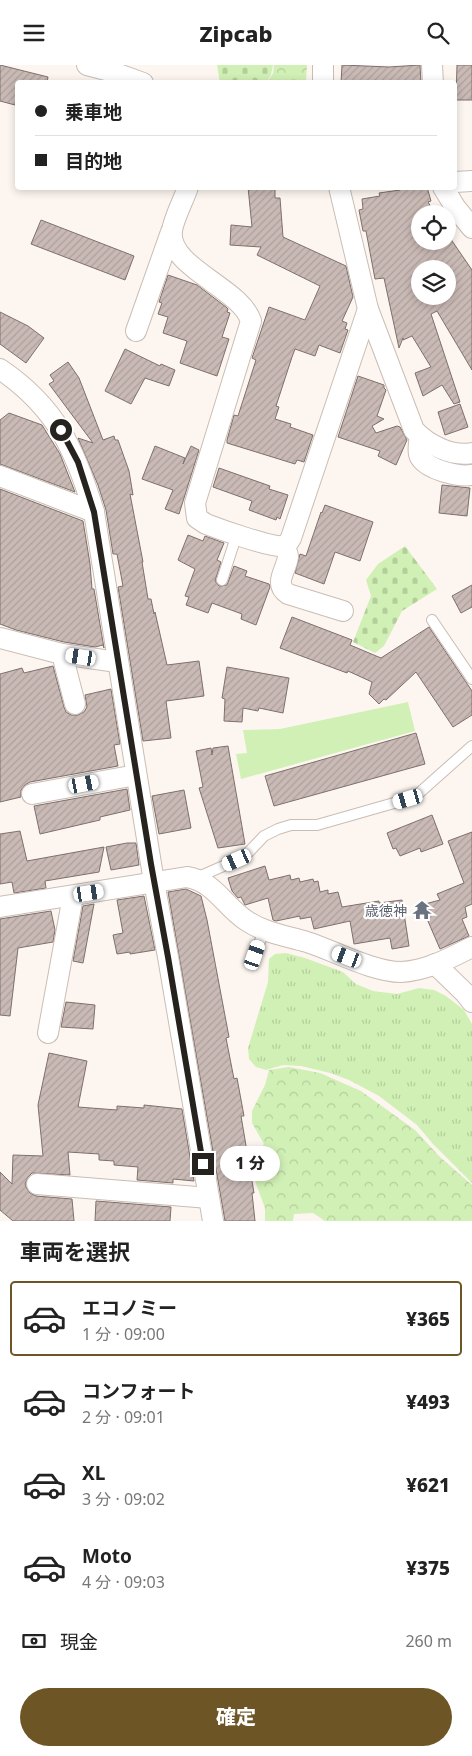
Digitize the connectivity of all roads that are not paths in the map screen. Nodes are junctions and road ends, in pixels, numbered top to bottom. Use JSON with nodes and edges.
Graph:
{"nodes":[{"id":1,"x":87,"y":65,"type":"edge"},
{"id":2,"x":323,"y":65,"type":"edge"},
{"id":3,"x":432,"y":65,"type":"edge"},
{"id":4,"x":110,"y":68,"type":"edge"},
{"id":5,"x":136,"y":80,"type":"edge"},
{"id":6,"x":323,"y":80,"type":"edge"},
{"id":7,"x":433,"y":80,"type":"edge"},
{"id":8,"x":472,"y":181,"type":"edge"},
{"id":9,"x":457,"y":182,"type":"edge"},
{"id":10,"x":187,"y":190,"type":"edge"},
{"id":11,"x":340,"y":190,"type":"edge"},
{"id":12,"x":445,"y":190,"type":"edge"},
{"id":13,"x":472,"y":228,"type":"edge"},
{"id":14,"x":171,"y":232,"type":"junction"},
{"id":15,"x":368,"y":309,"type":"junction"},
{"id":16,"x":136,"y":331,"type":"dead end"},
{"id":17,"x":0,"y":369,"type":"edge"},
{"id":18,"x":420,"y":437,"type":"junction"},
{"id":19,"x":472,"y":453,"type":"edge"},
{"id":20,"x":472,"y":475,"type":"edge"},
{"id":21,"x":0,"y":476,"type":"edge"},
{"id":22,"x":94,"y":512,"type":"junction"},
{"id":23,"x":237,"y":534,"type":"junction"},
{"id":24,"x":284,"y":546,"type":"junction"},
{"id":25,"x":222,"y":580,"type":"dead end"},
{"id":26,"x":343,"y":611,"type":"dead end"},
{"id":27,"x":432,"y":620,"type":"dead end"},
{"id":28,"x":3,"y":643,"type":"edge"},
{"id":29,"x":62,"y":654,"type":"junction"},
{"id":30,"x":117,"y":662,"type":"junction"},
{"id":31,"x":472,"y":679,"type":"edge"},
{"id":32,"x":75,"y":704,"type":"dead end"},
{"id":33,"x":472,"y":746,"type":"edge"},
{"id":34,"x":136,"y":775,"type":"junction"},
{"id":35,"x":32,"y":794,"type":"dead end"},
{"id":36,"x":196,"y":878,"type":"junction"},
{"id":37,"x":154,"y":882,"type":"junction"},
{"id":38,"x":73,"y":896,"type":"junction"},
{"id":39,"x":0,"y":907,"type":"edge"},
{"id":40,"x":264,"y":929,"type":"junction"},
{"id":41,"x":472,"y":947,"type":"edge"},
{"id":42,"x":255,"y":955,"type":"dead end"},
{"id":43,"x":436,"y":964,"type":"junction"},
{"id":44,"x":472,"y":1002,"type":"edge"},
{"id":45,"x":48,"y":1033,"type":"dead end"},
{"id":46,"x":37,"y":1185,"type":"dead end"},
{"id":47,"x":209,"y":1198,"type":"junction"},
{"id":48,"x":212,"y":1221,"type":"edge"}],
"edges":[{"from":1,"to":4,"type":"street"},
{"from":2,"to":6,"type":"street"},
{"from":3,"to":7,"type":"street"},
{"from":4,"to":5,"type":"street"},
{"from":8,"to":9,"type":"street"},
{"from":10,"to":14,"type":"street"},
{"from":11,"to":15,"type":"street"},
{"from":12,"to":13,"type":"street"},
{"from":14,"to":16,"type":"street"},
{"from":14,"to":23,"type":"street"},
{"from":15,"to":18,"type":"street"},
{"from":15,"to":24,"type":"street"},
{"from":17,"to":22,"type":"street"},
{"from":18,"to":19,"type":"street"},
{"from":18,"to":20,"type":"street"},
{"from":21,"to":22,"type":"street"},
{"from":22,"to":30,"type":"street"},
{"from":23,"to":24,"type":"street"},
{"from":23,"to":25,"type":"lane"},
{"from":24,"to":26,"type":"street"},
{"from":27,"to":31,"type":"lane"},
{"from":28,"to":29,"type":"street"},
{"from":29,"to":30,"type":"street"},
{"from":29,"to":32,"type":"street"},
{"from":30,"to":34,"type":"street"},
{"from":33,"to":36,"type":"lane"},
{"from":34,"to":35,"type":"street"},
{"from":34,"to":37,"type":"street"},
{"from":36,"to":37,"type":"street"},
{"from":36,"to":40,"type":"street"},
{"from":37,"to":38,"type":"street"},
{"from":37,"to":47,"type":"street"},
{"from":38,"to":39,"type":"street"},
{"from":38,"to":45,"type":"street"},
{"from":40,"to":42,"type":"lane"},
{"from":40,"to":43,"type":"street"},
{"from":41,"to":43,"type":"street"},
{"from":43,"to":44,"type":"street"},
{"from":46,"to":47,"type":"street"},
{"from":47,"to":48,"type":"street"}]}
